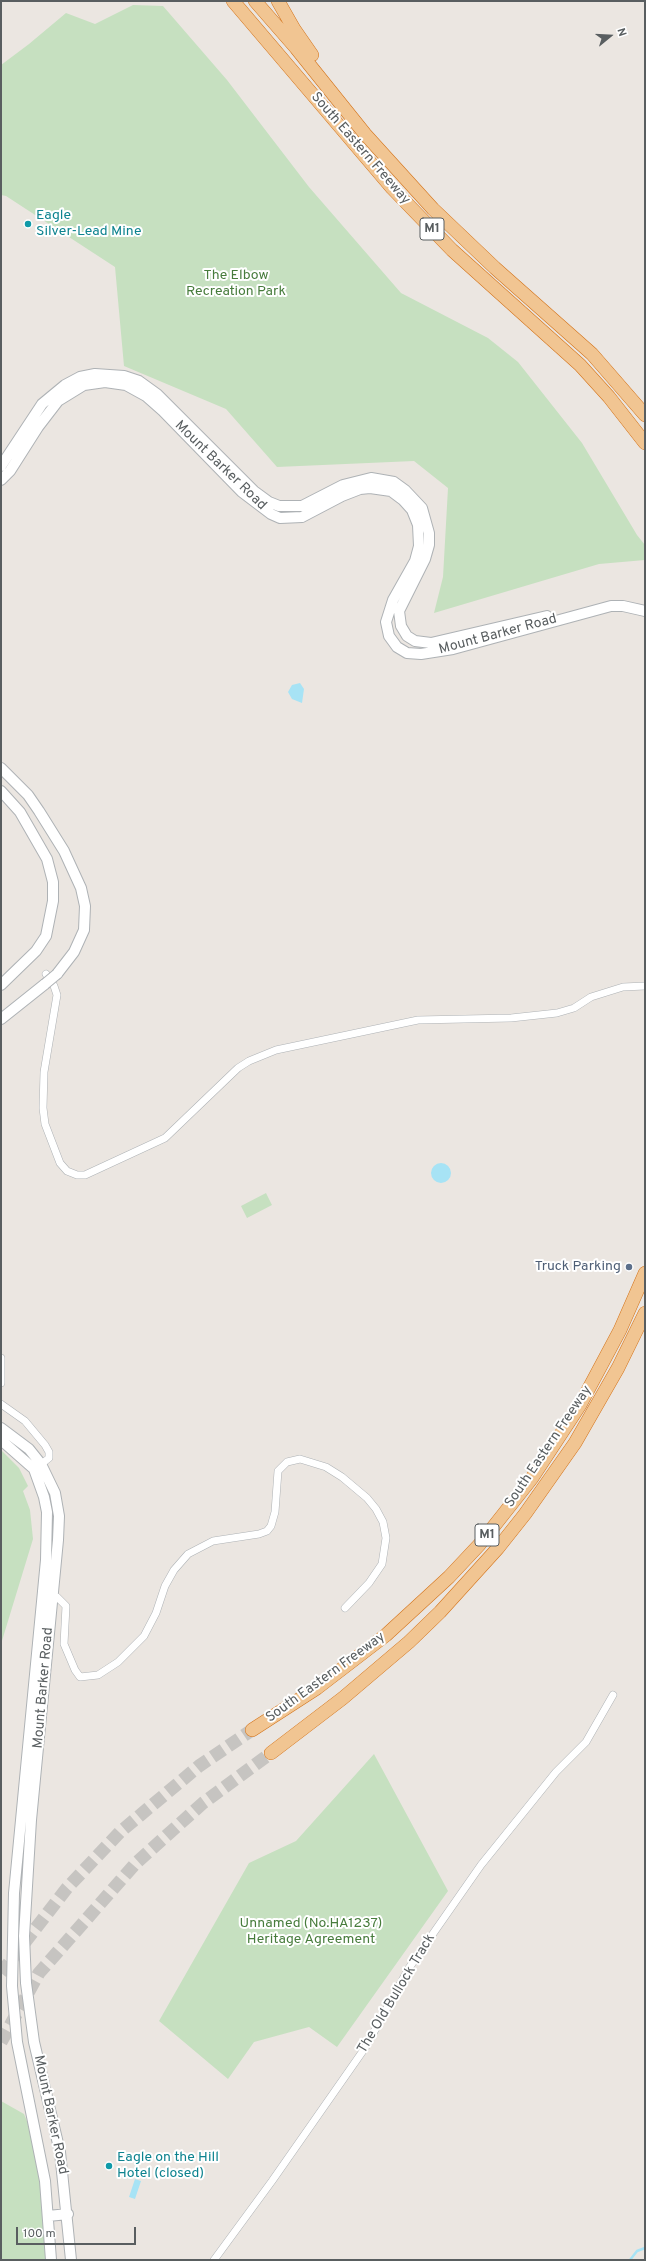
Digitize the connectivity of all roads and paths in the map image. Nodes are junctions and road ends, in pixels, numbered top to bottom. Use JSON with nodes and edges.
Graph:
{"nodes":[{"id":1,"x":223,"y":1,"type":"edge"},
{"id":2,"x":233,"y":1,"type":"edge"},
{"id":3,"x":254,"y":1,"type":"edge"},
{"id":4,"x":278,"y":1,"type":"edge"},
{"id":5,"x":264,"y":36,"type":"junction"},
{"id":6,"x":404,"y":178,"type":"junction"},
{"id":7,"x":592,"y":354,"type":"junction"},
{"id":8,"x":645,"y":402,"type":"edge"},
{"id":9,"x":645,"y":415,"type":"edge"},
{"id":10,"x":645,"y":443,"type":"edge"},
{"id":11,"x":1,"y":466,"type":"edge"},
{"id":12,"x":1,"y":480,"type":"edge"},
{"id":13,"x":645,"y":606,"type":"edge"},
{"id":14,"x":645,"y":611,"type":"edge"},
{"id":15,"x":1,"y":768,"type":"edge"},
{"id":16,"x":1,"y":791,"type":"edge"},
{"id":17,"x":46,"y":974,"type":"dead end"},
{"id":18,"x":1,"y":985,"type":"edge"},
{"id":19,"x":645,"y":986,"type":"edge"},
{"id":20,"x":1,"y":1019,"type":"edge"},
{"id":21,"x":645,"y":1273,"type":"edge"},
{"id":22,"x":645,"y":1314,"type":"edge"},
{"id":23,"x":1,"y":1358,"type":"edge"},
{"id":24,"x":1,"y":1383,"type":"edge"},
{"id":25,"x":1,"y":1404,"type":"edge"},
{"id":26,"x":1,"y":1428,"type":"edge"},
{"id":27,"x":1,"y":1440,"type":"edge"},
{"id":28,"x":37,"y":1467,"type":"junction"},
{"id":29,"x":48,"y":1594,"type":"junction"},
{"id":30,"x":345,"y":1608,"type":"dead end"},
{"id":31,"x":613,"y":1695,"type":"dead end"},
{"id":32,"x":252,"y":1730,"type":"tunnel mouth"},
{"id":33,"x":271,"y":1753,"type":"tunnel mouth"},
{"id":34,"x":25,"y":1970,"type":"junction"},
{"id":35,"x":12,"y":1971,"type":"junction"},
{"id":36,"x":68,"y":2214,"type":"junction"},
{"id":37,"x":48,"y":2216,"type":"junction"},
{"id":38,"x":52,"y":2260,"type":"edge"},
{"id":39,"x":72,"y":2260,"type":"edge"},
{"id":40,"x":214,"y":2260,"type":"edge"}],
"edges":[{"from":1,"to":5,"type":"highway"},
{"from":2,"to":5,"type":"highway","name":"South Eastern Freeway","number":"M1"},
{"from":3,"to":6,"type":"highway","name":"South Eastern Freeway","number":"M1"},
{"from":4,"to":6,"type":"highway"},
{"from":5,"to":10,"type":"highway","name":"South Eastern Freeway","number":"M1"},
{"from":6,"to":7,"type":"highway","name":"South Eastern Freeway","number":"M1"},
{"from":7,"to":8,"type":"highway"},
{"from":7,"to":9,"type":"highway","name":"South Eastern Freeway","number":"M1"},
{"from":11,"to":13,"type":"main road","name":"Mount Barker Road"},
{"from":12,"to":14,"type":"main road","name":"Mount Barker Road"},
{"from":15,"to":20,"type":"main road","bridge":true},
{"from":16,"to":18,"type":"main road"},
{"from":17,"to":19,"type":"street"},
{"from":21,"to":32,"type":"highway","name":"South Eastern Freeway","number":"M1"},
{"from":22,"to":33,"type":"highway","name":"South Eastern Freeway","number":"M1"},
{"from":23,"to":24,"type":"street"},
{"from":25,"to":28,"type":"street"},
{"from":26,"to":28,"type":"main road","name":"Mount Barker Road"},
{"from":27,"to":28,"type":"main road","name":"Mount Barker Road"},
{"from":28,"to":29,"type":"main road","name":"Mount Barker Road"},
{"from":29,"to":30,"type":"street"},
{"from":29,"to":34,"type":"main road","name":"Mount Barker Road"},
{"from":29,"to":35,"type":"main road","name":"Mount Barker Road"},
{"from":31,"to":40,"type":"street","name":"The Old Bullock Track"},
{"from":34,"to":35,"type":"main road"},
{"from":34,"to":36,"type":"main road","name":"Mount Barker Road"},
{"from":35,"to":37,"type":"main road","name":"Mount Barker Road"},
{"from":36,"to":37,"type":"main road"},
{"from":36,"to":39,"type":"main road","name":"Mount Barker Road"},
{"from":37,"to":38,"type":"main road","name":"Mount Barker Road"}]}
